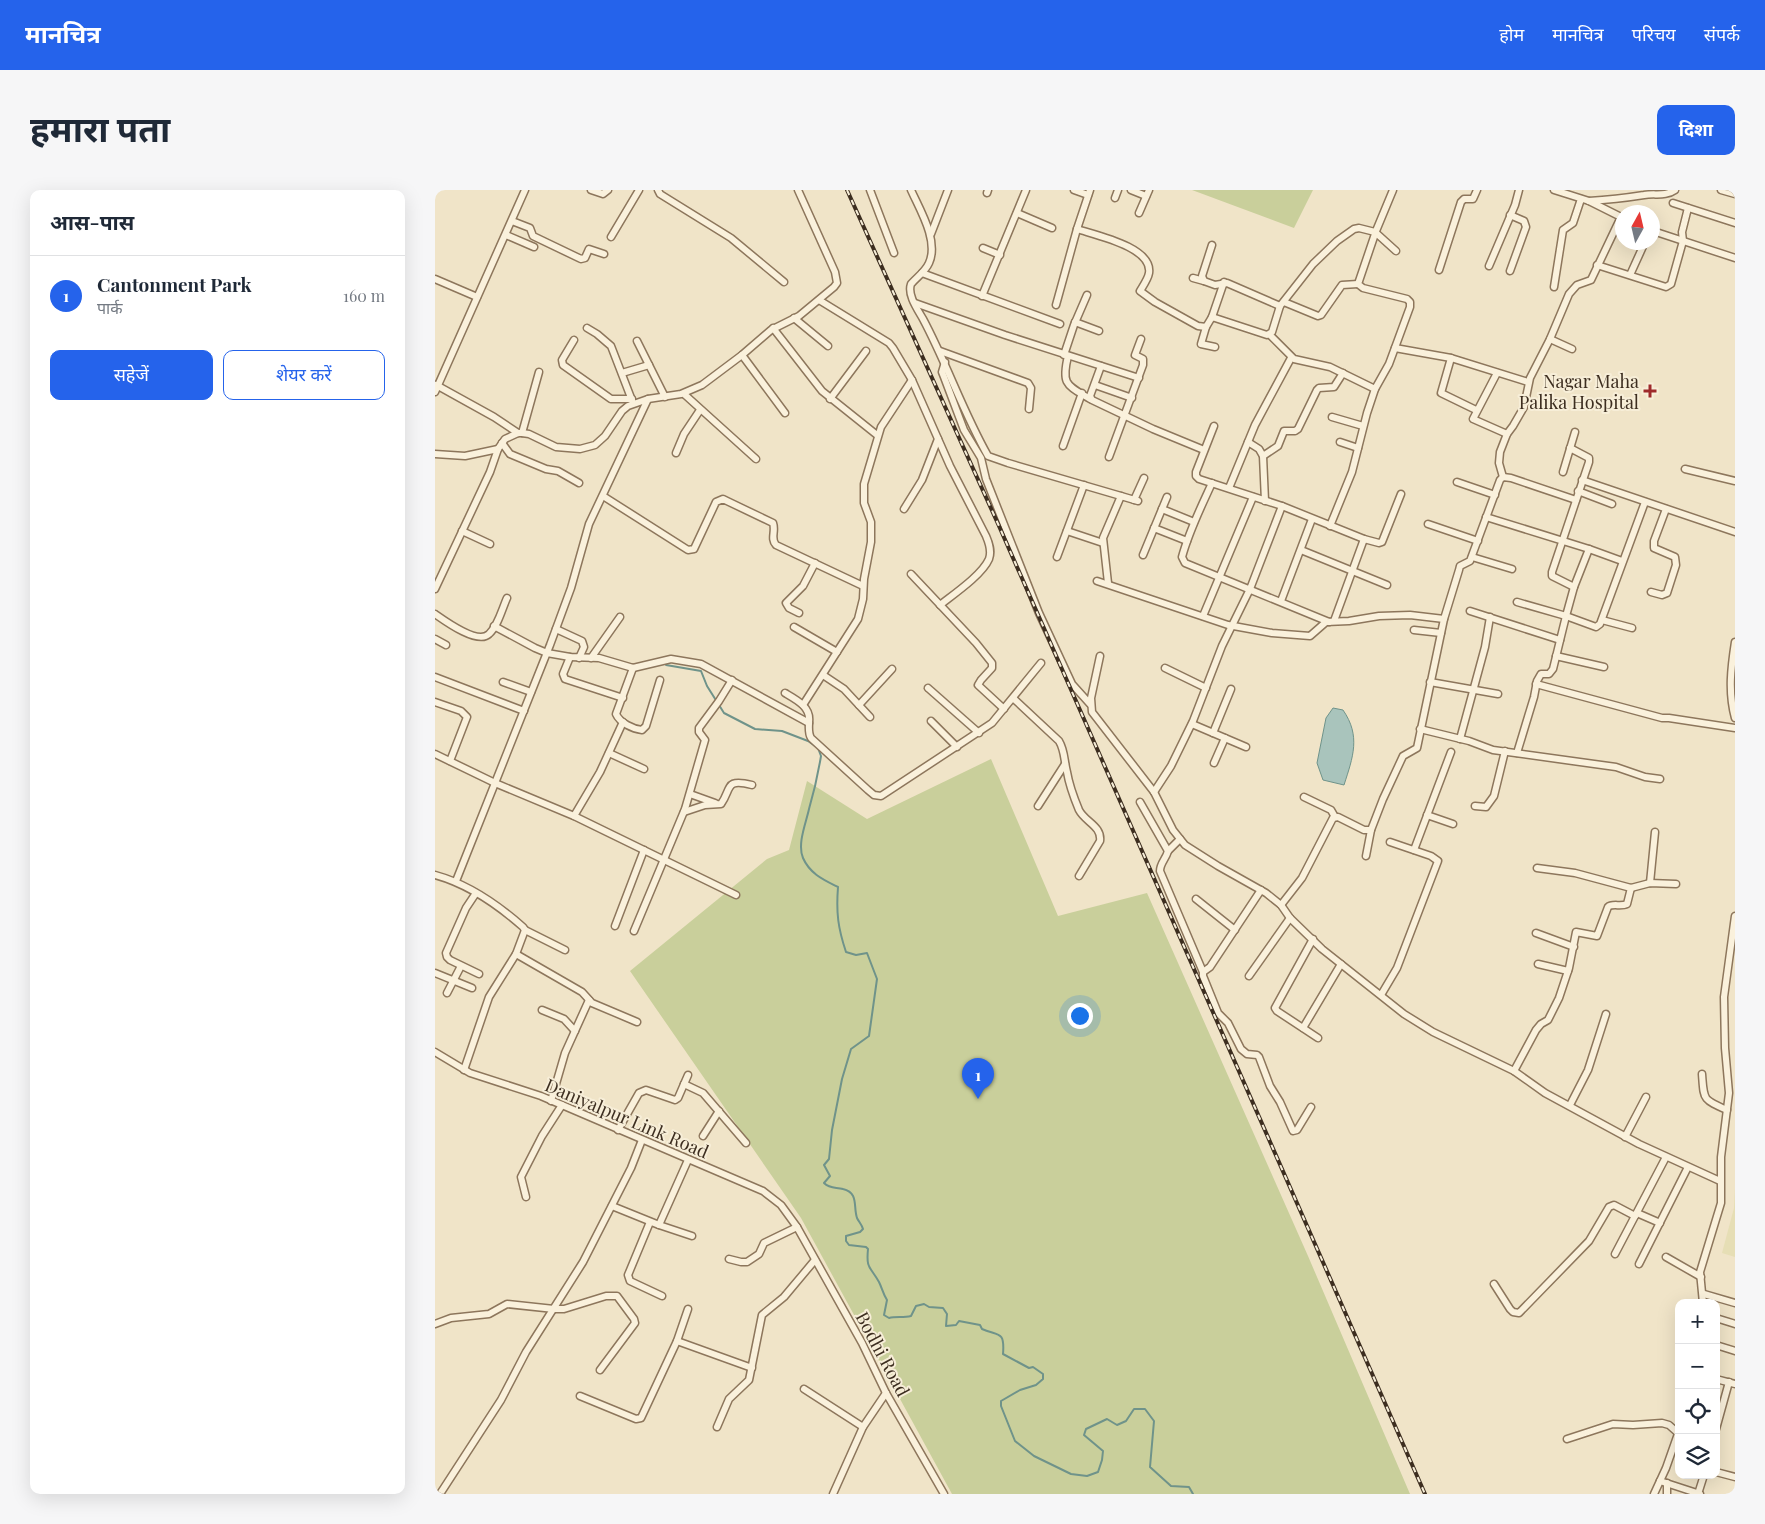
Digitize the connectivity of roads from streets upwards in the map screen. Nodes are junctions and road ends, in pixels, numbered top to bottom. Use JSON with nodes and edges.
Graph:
{"nodes":[{"id":1,"x":525,"y":190,"type":"edge"},
{"id":2,"x":591,"y":190,"type":"edge"},
{"id":3,"x":608,"y":190,"type":"edge"},
{"id":4,"x":639,"y":190,"type":"edge"},
{"id":5,"x":658,"y":190,"type":"edge"},
{"id":6,"x":798,"y":190,"type":"edge"},
{"id":7,"x":870,"y":190,"type":"edge"},
{"id":8,"x":911,"y":190,"type":"edge"},
{"id":9,"x":948,"y":190,"type":"edge"},
{"id":10,"x":1026,"y":190,"type":"edge"},
{"id":11,"x":1074,"y":190,"type":"edge"},
{"id":12,"x":1118,"y":190,"type":"edge"},
{"id":13,"x":1131,"y":190,"type":"edge"},
{"id":14,"x":1393,"y":190,"type":"edge"},
{"id":15,"x":1477,"y":190,"type":"edge"},
{"id":16,"x":1519,"y":190,"type":"edge"},
{"id":17,"x":1554,"y":190,"type":"edge"},
{"id":18,"x":1675,"y":190,"type":"edge"},
{"id":19,"x":1721,"y":190,"type":"edge"},
{"id":20,"x":1089,"y":193,"type":"edge"},
{"id":21,"x":1147,"y":193,"type":"edge"},
{"id":22,"x":1735,"y":194,"type":"edge"},
{"id":23,"x":1115,"y":198,"type":"dead end"},
{"id":24,"x":1581,"y":198,"type":"junction"},
{"id":25,"x":1589,"y":201,"type":"junction"},
{"id":26,"x":1673,"y":203,"type":"dead end"},
{"id":27,"x":1688,"y":208,"type":"junction"},
{"id":28,"x":1017,"y":213,"type":"junction"},
{"id":29,"x":1139,"y":213,"type":"dead end"},
{"id":30,"x":1615,"y":214,"type":"edge"},
{"id":31,"x":1511,"y":215,"type":"junction"},
{"id":32,"x":512,"y":220,"type":"junction"},
{"id":33,"x":1735,"y":223,"type":"edge"},
{"id":34,"x":1052,"y":228,"type":"dead end"},
{"id":35,"x":1077,"y":229,"type":"junction"},
{"id":36,"x":1615,"y":231,"type":"edge"},
{"id":37,"x":1375,"y":232,"type":"junction"},
{"id":38,"x":1660,"y":233,"type":"edge"},
{"id":39,"x":931,"y":234,"type":"junction"},
{"id":40,"x":506,"y":235,"type":"junction"},
{"id":41,"x":611,"y":237,"type":"dead end"},
{"id":42,"x":1683,"y":241,"type":"junction"},
{"id":43,"x":1212,"y":245,"type":"dead end"},
{"id":44,"x":534,"y":247,"type":"dead end"},
{"id":45,"x":983,"y":248,"type":"dead end"},
{"id":46,"x":1641,"y":250,"type":"edge"},
{"id":47,"x":1395,"y":252,"type":"dead end"},
{"id":48,"x":894,"y":253,"type":"dead end"},
{"id":49,"x":604,"y":254,"type":"dead end"},
{"id":50,"x":1000,"y":255,"type":"junction"},
{"id":51,"x":1735,"y":258,"type":"edge"},
{"id":52,"x":1597,"y":265,"type":"junction"},
{"id":53,"x":1489,"y":266,"type":"dead end"},
{"id":54,"x":1439,"y":270,"type":"dead end"},
{"id":55,"x":1510,"y":271,"type":"dead end"},
{"id":56,"x":922,"y":273,"type":"junction"},
{"id":57,"x":1630,"y":275,"type":"junction"},
{"id":58,"x":1193,"y":278,"type":"dead end"},
{"id":59,"x":435,"y":279,"type":"edge"},
{"id":60,"x":1204,"y":281,"type":"junction"},
{"id":61,"x":784,"y":282,"type":"dead end"},
{"id":62,"x":1224,"y":282,"type":"junction"},
{"id":63,"x":1358,"y":284,"type":"junction"},
{"id":64,"x":1554,"y":288,"type":"dead end"},
{"id":65,"x":1087,"y":295,"type":"dead end"},
{"id":66,"x":982,"y":296,"type":"junction"},
{"id":67,"x":477,"y":297,"type":"junction"},
{"id":68,"x":819,"y":300,"type":"junction"},
{"id":69,"x":915,"y":303,"type":"junction"},
{"id":70,"x":1282,"y":304,"type":"junction"},
{"id":71,"x":1056,"y":305,"type":"dead end"},
{"id":72,"x":1213,"y":317,"type":"junction"},
{"id":73,"x":794,"y":318,"type":"junction"},
{"id":74,"x":1075,"y":322,"type":"junction"},
{"id":75,"x":1060,"y":324,"type":"dead end"},
{"id":76,"x":1206,"y":327,"type":"junction"},
{"id":77,"x":587,"y":328,"type":"dead end"},
{"id":78,"x":773,"y":328,"type":"junction"},
{"id":79,"x":1099,"y":331,"type":"dead end"},
{"id":80,"x":1270,"y":335,"type":"junction"},
{"id":81,"x":1141,"y":339,"type":"dead end"},
{"id":82,"x":574,"y":340,"type":"dead end"},
{"id":83,"x":1550,"y":340,"type":"junction"},
{"id":84,"x":637,"y":341,"type":"dead end"},
{"id":85,"x":828,"y":346,"type":"dead end"},
{"id":86,"x":1215,"y":347,"type":"dead end"},
{"id":87,"x":1395,"y":348,"type":"junction"},
{"id":88,"x":1572,"y":349,"type":"dead end"},
{"id":89,"x":866,"y":351,"type":"dead end"},
{"id":90,"x":940,"y":351,"type":"junction"},
{"id":91,"x":742,"y":355,"type":"junction"},
{"id":92,"x":1066,"y":355,"type":"junction"},
{"id":93,"x":1291,"y":358,"type":"junction"},
{"id":94,"x":1451,"y":358,"type":"junction"},
{"id":95,"x":945,"y":362,"type":"junction"},
{"id":96,"x":649,"y":365,"type":"junction"},
{"id":97,"x":1101,"y":366,"type":"junction"},
{"id":98,"x":539,"y":372,"type":"dead end"},
{"id":99,"x":622,"y":373,"type":"junction"},
{"id":100,"x":1343,"y":373,"type":"junction"},
{"id":101,"x":1497,"y":373,"type":"junction"},
{"id":102,"x":1139,"y":378,"type":"junction"},
{"id":103,"x":912,"y":380,"type":"junction"},
{"id":104,"x":1528,"y":382,"type":"junction"},
{"id":105,"x":1095,"y":385,"type":"junction"},
{"id":106,"x":436,"y":388,"type":"edge"},
{"id":107,"x":1375,"y":389,"type":"junction"},
{"id":108,"x":684,"y":394,"type":"junction"},
{"id":109,"x":1082,"y":394,"type":"junction"},
{"id":110,"x":665,"y":397,"type":"junction"},
{"id":111,"x":1091,"y":398,"type":"junction"},
{"id":112,"x":1132,"y":398,"type":"junction"},
{"id":113,"x":648,"y":399,"type":"junction"},
{"id":114,"x":830,"y":399,"type":"junction"},
{"id":115,"x":632,"y":401,"type":"junction"},
{"id":116,"x":1029,"y":409,"type":"dead end"},
{"id":117,"x":701,"y":410,"type":"junction"},
{"id":118,"x":1476,"y":410,"type":"junction"},
{"id":119,"x":785,"y":412,"type":"dead end"},
{"id":120,"x":1125,"y":416,"type":"junction"},
{"id":121,"x":1333,"y":417,"type":"dead end"},
{"id":122,"x":1214,"y":426,"type":"dead end"},
{"id":123,"x":1363,"y":426,"type":"junction"},
{"id":124,"x":1575,"y":432,"type":"dead end"},
{"id":125,"x":520,"y":433,"type":"junction"},
{"id":126,"x":1507,"y":434,"type":"junction"},
{"id":127,"x":877,"y":435,"type":"junction"},
{"id":128,"x":938,"y":439,"type":"junction"},
{"id":129,"x":1248,"y":442,"type":"junction"},
{"id":130,"x":1340,"y":442,"type":"dead end"},
{"id":131,"x":500,"y":446,"type":"junction"},
{"id":132,"x":1063,"y":446,"type":"dead end"},
{"id":133,"x":1358,"y":448,"type":"junction"},
{"id":134,"x":1571,"y":448,"type":"junction"},
{"id":135,"x":1204,"y":450,"type":"junction"},
{"id":136,"x":676,"y":453,"type":"dead end"},
{"id":137,"x":435,"y":454,"type":"edge"},
{"id":138,"x":1263,"y":456,"type":"junction"},
{"id":139,"x":1109,"y":457,"type":"dead end"},
{"id":140,"x":756,"y":459,"type":"dead end"},
{"id":141,"x":1685,"y":469,"type":"dead end"},
{"id":142,"x":1563,"y":472,"type":"dead end"},
{"id":143,"x":1503,"y":477,"type":"junction"},
{"id":144,"x":1143,"y":478,"type":"dead end"},
{"id":145,"x":1582,"y":480,"type":"junction"},
{"id":146,"x":1735,"y":481,"type":"edge"},
{"id":147,"x":1457,"y":482,"type":"dead end"},
{"id":148,"x":579,"y":483,"type":"dead end"},
{"id":149,"x":1212,"y":483,"type":"junction"},
{"id":150,"x":1084,"y":485,"type":"junction"},
{"id":151,"x":1229,"y":488,"type":"junction"},
{"id":152,"x":1578,"y":491,"type":"junction"},
{"id":153,"x":1401,"y":494,"type":"dead end"},
{"id":154,"x":1495,"y":495,"type":"junction"},
{"id":155,"x":603,"y":496,"type":"junction"},
{"id":156,"x":1121,"y":496,"type":"junction"},
{"id":157,"x":1167,"y":497,"type":"dead end"},
{"id":158,"x":1253,"y":497,"type":"junction"},
{"id":159,"x":1575,"y":500,"type":"junction"},
{"id":160,"x":1265,"y":501,"type":"junction"},
{"id":161,"x":1645,"y":502,"type":"junction"},
{"id":162,"x":1612,"y":504,"type":"dead end"},
{"id":163,"x":1282,"y":506,"type":"junction"},
{"id":164,"x":904,"y":509,"type":"dead end"},
{"id":165,"x":1162,"y":509,"type":"junction"},
{"id":166,"x":1666,"y":509,"type":"junction"},
{"id":167,"x":1486,"y":517,"type":"junction"},
{"id":168,"x":1312,"y":519,"type":"junction"},
{"id":169,"x":1194,"y":522,"type":"junction"},
{"id":170,"x":1428,"y":524,"type":"dead end"},
{"id":171,"x":1330,"y":526,"type":"junction"},
{"id":172,"x":1154,"y":528,"type":"junction"},
{"id":173,"x":462,"y":531,"type":"junction"},
{"id":174,"x":1067,"y":531,"type":"junction"},
{"id":175,"x":1735,"y":532,"type":"edge"},
{"id":176,"x":1364,"y":538,"type":"junction"},
{"id":177,"x":1187,"y":541,"type":"junction"},
{"id":178,"x":1478,"y":541,"type":"junction"},
{"id":179,"x":1562,"y":541,"type":"junction"},
{"id":180,"x":1103,"y":543,"type":"junction"},
{"id":181,"x":490,"y":544,"type":"dead end"},
{"id":182,"x":1589,"y":549,"type":"junction"},
{"id":183,"x":1301,"y":550,"type":"junction"},
{"id":184,"x":1143,"y":555,"type":"dead end"},
{"id":185,"x":1057,"y":557,"type":"dead end"},
{"id":186,"x":1471,"y":557,"type":"junction"},
{"id":187,"x":1622,"y":561,"type":"junction"},
{"id":188,"x":815,"y":563,"type":"junction"},
{"id":189,"x":1512,"y":569,"type":"dead end"},
{"id":190,"x":1352,"y":571,"type":"junction"},
{"id":191,"x":911,"y":574,"type":"dead end"},
{"id":192,"x":1221,"y":576,"type":"junction"},
{"id":193,"x":1097,"y":581,"type":"dead end"},
{"id":194,"x":1108,"y":584,"type":"junction"},
{"id":195,"x":1387,"y":585,"type":"dead end"},
{"id":196,"x":863,"y":586,"type":"junction"},
{"id":197,"x":1574,"y":587,"type":"junction"},
{"id":198,"x":1250,"y":588,"type":"junction"},
{"id":199,"x":435,"y":589,"type":"edge"},
{"id":200,"x":1651,"y":592,"type":"dead end"},
{"id":201,"x":507,"y":598,"type":"dead end"},
{"id":202,"x":1281,"y":601,"type":"junction"},
{"id":203,"x":1517,"y":602,"type":"dead end"},
{"id":204,"x":941,"y":605,"type":"junction"},
{"id":205,"x":1470,"y":611,"type":"dead end"},
{"id":206,"x":435,"y":614,"type":"edge"},
{"id":207,"x":799,"y":614,"type":"dead end"},
{"id":208,"x":620,"y":616,"type":"dead end"},
{"id":209,"x":1203,"y":616,"type":"junction"},
{"id":210,"x":1566,"y":616,"type":"junction"},
{"id":211,"x":1490,"y":617,"type":"junction"},
{"id":212,"x":1444,"y":619,"type":"junction"},
{"id":213,"x":1602,"y":620,"type":"junction"},
{"id":214,"x":1332,"y":622,"type":"junction"},
{"id":215,"x":494,"y":626,"type":"junction"},
{"id":216,"x":1233,"y":626,"type":"junction"},
{"id":217,"x":794,"y":627,"type":"dead end"},
{"id":218,"x":1632,"y":628,"type":"dead end"},
{"id":219,"x":556,"y":629,"type":"junction"},
{"id":220,"x":1414,"y":630,"type":"dead end"},
{"id":221,"x":1441,"y":633,"type":"junction"},
{"id":222,"x":435,"y":639,"type":"edge"},
{"id":223,"x":1560,"y":640,"type":"junction"},
{"id":224,"x":1735,"y":642,"type":"edge"},
{"id":225,"x":445,"y":645,"type":"dead end"},
{"id":226,"x":837,"y":652,"type":"junction"},
{"id":227,"x":547,"y":653,"type":"junction"},
{"id":228,"x":1101,"y":656,"type":"dead end"},
{"id":229,"x":1556,"y":656,"type":"junction"},
{"id":230,"x":570,"y":658,"type":"junction"},
{"id":231,"x":579,"y":658,"type":"junction"},
{"id":232,"x":591,"y":658,"type":"junction"},
{"id":233,"x":1041,"y":663,"type":"dead end"},
{"id":234,"x":1604,"y":667,"type":"dead end"},
{"id":235,"x":633,"y":668,"type":"junction"},
{"id":236,"x":1165,"y":668,"type":"dead end"},
{"id":237,"x":892,"y":669,"type":"dead end"},
{"id":238,"x":823,"y":675,"type":"junction"},
{"id":239,"x":435,"y":677,"type":"edge"},
{"id":240,"x":660,"y":680,"type":"dead end"},
{"id":241,"x":732,"y":680,"type":"junction"},
{"id":242,"x":503,"y":682,"type":"dead end"},
{"id":243,"x":1430,"y":682,"type":"junction"},
{"id":244,"x":1536,"y":684,"type":"junction"},
{"id":245,"x":928,"y":688,"type":"dead end"},
{"id":246,"x":1206,"y":688,"type":"junction"},
{"id":247,"x":1231,"y":689,"type":"dead end"},
{"id":248,"x":1473,"y":689,"type":"junction"},
{"id":249,"x":531,"y":692,"type":"junction"},
{"id":250,"x":785,"y":693,"type":"dead end"},
{"id":251,"x":1498,"y":694,"type":"dead end"},
{"id":252,"x":1733,"y":697,"type":"edge"},
{"id":253,"x":623,"y":698,"type":"junction"},
{"id":254,"x":1013,"y":698,"type":"junction"},
{"id":255,"x":435,"y":702,"type":"edge"},
{"id":256,"x":1090,"y":704,"type":"junction"},
{"id":257,"x":803,"y":705,"type":"junction"},
{"id":258,"x":859,"y":705,"type":"junction"},
{"id":259,"x":1004,"y":709,"type":"junction"},
{"id":260,"x":524,"y":711,"type":"junction"},
{"id":261,"x":869,"y":718,"type":"dead end"},
{"id":262,"x":1735,"y":718,"type":"edge"},
{"id":263,"x":931,"y":721,"type":"dead end"},
{"id":264,"x":623,"y":722,"type":"junction"},
{"id":265,"x":809,"y":723,"type":"junction"},
{"id":266,"x":1192,"y":724,"type":"junction"},
{"id":267,"x":1735,"y":728,"type":"edge"},
{"id":268,"x":1420,"y":729,"type":"junction"},
{"id":269,"x":979,"y":733,"type":"junction"},
{"id":270,"x":1213,"y":733,"type":"junction"},
{"id":271,"x":1225,"y":738,"type":"junction"},
{"id":272,"x":1460,"y":739,"type":"junction"},
{"id":273,"x":957,"y":747,"type":"junction"},
{"id":274,"x":1246,"y":747,"type":"dead end"},
{"id":275,"x":1451,"y":752,"type":"dead end"},
{"id":276,"x":1505,"y":752,"type":"junction"},
{"id":277,"x":609,"y":753,"type":"junction"},
{"id":278,"x":1517,"y":753,"type":"junction"},
{"id":279,"x":435,"y":754,"type":"edge"},
{"id":280,"x":450,"y":761,"type":"junction"},
{"id":281,"x":1214,"y":763,"type":"dead end"},
{"id":282,"x":1065,"y":764,"type":"junction"},
{"id":283,"x":645,"y":769,"type":"dead end"},
{"id":284,"x":1660,"y":779,"type":"dead end"},
{"id":285,"x":495,"y":783,"type":"junction"},
{"id":286,"x":752,"y":785,"type":"dead end"},
{"id":287,"x":1155,"y":792,"type":"junction"},
{"id":288,"x":690,"y":794,"type":"junction"},
{"id":289,"x":1304,"y":797,"type":"dead end"},
{"id":290,"x":1140,"y":802,"type":"dead end"},
{"id":291,"x":719,"y":805,"type":"junction"},
{"id":292,"x":1038,"y":806,"type":"dead end"},
{"id":293,"x":1475,"y":806,"type":"dead end"},
{"id":294,"x":684,"y":812,"type":"junction"},
{"id":295,"x":1427,"y":815,"type":"junction"},
{"id":296,"x":574,"y":816,"type":"junction"},
{"id":297,"x":1335,"y":817,"type":"junction"},
{"id":298,"x":1453,"y":824,"type":"dead end"},
{"id":299,"x":1371,"y":830,"type":"junction"},
{"id":300,"x":1655,"y":832,"type":"dead end"},
{"id":301,"x":1180,"y":839,"type":"junction"},
{"id":302,"x":1391,"y":842,"type":"dead end"},
{"id":303,"x":644,"y":850,"type":"junction"},
{"id":304,"x":1413,"y":850,"type":"junction"},
{"id":305,"x":1168,"y":851,"type":"junction"},
{"id":306,"x":1366,"y":856,"type":"dead end"},
{"id":307,"x":663,"y":859,"type":"junction"},
{"id":308,"x":1537,"y":868,"type":"dead end"},
{"id":309,"x":435,"y":875,"type":"edge"},
{"id":310,"x":1079,"y":876,"type":"dead end"},
{"id":311,"x":456,"y":881,"type":"junction"},
{"id":312,"x":1650,"y":883,"type":"junction"},
{"id":313,"x":1676,"y":884,"type":"dead end"},
{"id":314,"x":1631,"y":888,"type":"junction"},
{"id":315,"x":1261,"y":890,"type":"junction"},
{"id":316,"x":476,"y":893,"type":"junction"},
{"id":317,"x":736,"y":895,"type":"dead end"},
{"id":318,"x":1197,"y":899,"type":"dead end"},
{"id":319,"x":1281,"y":905,"type":"junction"},
{"id":320,"x":1735,"y":916,"type":"edge"},
{"id":321,"x":1290,"y":918,"type":"junction"},
{"id":322,"x":615,"y":926,"type":"dead end"},
{"id":323,"x":525,"y":930,"type":"junction"},
{"id":324,"x":1235,"y":930,"type":"junction"},
{"id":325,"x":633,"y":931,"type":"dead end"},
{"id":326,"x":1536,"y":933,"type":"dead end"},
{"id":327,"x":1313,"y":939,"type":"junction"},
{"id":328,"x":1574,"y":947,"type":"junction"},
{"id":329,"x":565,"y":950,"type":"dead end"},
{"id":330,"x":516,"y":954,"type":"junction"},
{"id":331,"x":1341,"y":964,"type":"junction"},
{"id":332,"x":1538,"y":964,"type":"dead end"},
{"id":333,"x":461,"y":966,"type":"junction"},
{"id":334,"x":1568,"y":971,"type":"junction"},
{"id":335,"x":1203,"y":972,"type":"junction"},
{"id":336,"x":435,"y":973,"type":"edge"},
{"id":337,"x":479,"y":974,"type":"dead end"},
{"id":338,"x":1249,"y":976,"type":"dead end"},
{"id":339,"x":453,"y":981,"type":"junction"},
{"id":340,"x":472,"y":988,"type":"dead end"},
{"id":341,"x":447,"y":993,"type":"dead end"},
{"id":342,"x":1381,"y":995,"type":"junction"},
{"id":343,"x":589,"y":1000,"type":"junction"},
{"id":344,"x":543,"y":1010,"type":"dead end"},
{"id":345,"x":1606,"y":1014,"type":"dead end"},
{"id":346,"x":637,"y":1022,"type":"dead end"},
{"id":347,"x":1303,"y":1028,"type":"junction"},
{"id":348,"x":575,"y":1031,"type":"junction"},
{"id":349,"x":1318,"y":1038,"type":"dead end"},
{"id":350,"x":435,"y":1052,"type":"edge"},
{"id":351,"x":464,"y":1070,"type":"junction"},
{"id":352,"x":1514,"y":1071,"type":"junction"},
{"id":353,"x":1702,"y":1074,"type":"dead end"},
{"id":354,"x":688,"y":1075,"type":"dead end"},
{"id":355,"x":684,"y":1084,"type":"junction"},
{"id":356,"x":1646,"y":1097,"type":"dead end"},
{"id":357,"x":551,"y":1101,"type":"junction"},
{"id":358,"x":562,"y":1105,"type":"junction"},
{"id":359,"x":1570,"y":1105,"type":"junction"},
{"id":360,"x":1311,"y":1107,"type":"dead end"},
{"id":361,"x":1727,"y":1110,"type":"junction"},
{"id":362,"x":719,"y":1111,"type":"junction"},
{"id":363,"x":618,"y":1130,"type":"junction"},
{"id":364,"x":703,"y":1136,"type":"dead end"},
{"id":365,"x":1625,"y":1137,"type":"junction"},
{"id":366,"x":642,"y":1140,"type":"junction"},
{"id":367,"x":746,"y":1142,"type":"dead end"},
{"id":368,"x":1666,"y":1158,"type":"junction"},
{"id":369,"x":687,"y":1160,"type":"junction"},
{"id":370,"x":1688,"y":1167,"type":"junction"},
{"id":371,"x":1720,"y":1181,"type":"junction"},
{"id":372,"x":526,"y":1197,"type":"dead end"},
{"id":373,"x":612,"y":1206,"type":"junction"},
{"id":374,"x":1636,"y":1214,"type":"junction"},
{"id":375,"x":650,"y":1222,"type":"junction"},
{"id":376,"x":1660,"y":1223,"type":"junction"},
{"id":377,"x":659,"y":1225,"type":"junction"},
{"id":378,"x":797,"y":1227,"type":"junction"},
{"id":379,"x":692,"y":1236,"type":"dead end"},
{"id":380,"x":1615,"y":1254,"type":"dead end"},
{"id":381,"x":1665,"y":1256,"type":"dead end"},
{"id":382,"x":729,"y":1259,"type":"dead end"},
{"id":383,"x":817,"y":1262,"type":"junction"},
{"id":384,"x":1639,"y":1264,"type":"dead end"},
{"id":385,"x":1701,"y":1277,"type":"junction"},
{"id":386,"x":1494,"y":1284,"type":"dead end"},
{"id":387,"x":1703,"y":1294,"type":"junction"},
{"id":388,"x":662,"y":1296,"type":"dead end"},
{"id":389,"x":1703,"y":1299,"type":"edge"},
{"id":390,"x":1735,"y":1303,"type":"edge"},
{"id":391,"x":556,"y":1306,"type":"junction"},
{"id":392,"x":688,"y":1309,"type":"dead end"},
{"id":393,"x":1720,"y":1319,"type":"edge"},
{"id":394,"x":435,"y":1324,"type":"edge"},
{"id":395,"x":1735,"y":1324,"type":"edge"},
{"id":396,"x":677,"y":1341,"type":"junction"},
{"id":397,"x":1720,"y":1346,"type":"edge"},
{"id":398,"x":1735,"y":1351,"type":"edge"},
{"id":399,"x":752,"y":1368,"type":"junction"},
{"id":400,"x":600,"y":1370,"type":"dead end"},
{"id":401,"x":1732,"y":1383,"type":"edge"},
{"id":402,"x":803,"y":1389,"type":"dead end"},
{"id":403,"x":886,"y":1392,"type":"junction"},
{"id":404,"x":580,"y":1396,"type":"dead end"},
{"id":405,"x":1720,"y":1418,"type":"edge"},
{"id":406,"x":717,"y":1427,"type":"dead end"},
{"id":407,"x":863,"y":1427,"type":"junction"},
{"id":408,"x":1675,"y":1430,"type":"edge"},
{"id":409,"x":1677,"y":1434,"type":"edge"},
{"id":410,"x":1567,"y":1439,"type":"dead end"},
{"id":411,"x":1720,"y":1473,"type":"edge"},
{"id":412,"x":1735,"y":1477,"type":"edge"},
{"id":413,"x":1703,"y":1479,"type":"edge"},
{"id":414,"x":1663,"y":1482,"type":"junction"},
{"id":415,"x":440,"y":1494,"type":"edge"},
{"id":416,"x":833,"y":1494,"type":"edge"},
{"id":417,"x":944,"y":1494,"type":"edge"},
{"id":418,"x":1654,"y":1494,"type":"edge"},
{"id":419,"x":1667,"y":1494,"type":"edge"},
{"id":420,"x":1699,"y":1494,"type":"edge"}],
"edges":[{"from":1,"to":32,"type":"street"},
{"from":2,"to":3,"type":"street"},
{"from":4,"to":41,"type":"street"},
{"from":5,"to":61,"type":"street"},
{"from":6,"to":68,"type":"street"},
{"from":7,"to":48,"type":"street"},
{"from":8,"to":39,"type":"street"},
{"from":9,"to":39,"type":"street"},
{"from":10,"to":28,"type":"street"},
{"from":11,"to":20,"type":"street"},
{"from":12,"to":23,"type":"street"},
{"from":13,"to":21,"type":"street"},
{"from":14,"to":37,"type":"street"},
{"from":15,"to":54,"type":"street"},
{"from":16,"to":31,"type":"street"},
{"from":17,"to":24,"type":"street"},
{"from":18,"to":25,"type":"street"},
{"from":19,"to":22,"type":"street"},
{"from":20,"to":35,"type":"street"},
{"from":21,"to":29,"type":"street"},
{"from":24,"to":25,"type":"street"},
{"from":24,"to":64,"type":"street"},
{"from":25,"to":30,"type":"street"},
{"from":26,"to":27,"type":"street"},
{"from":27,"to":33,"type":"street"},
{"from":27,"to":42,"type":"street"},
{"from":28,"to":34,"type":"street"},
{"from":28,"to":50,"type":"street"},
{"from":31,"to":53,"type":"street"},
{"from":31,"to":55,"type":"street"},
{"from":32,"to":40,"type":"street"},
{"from":32,"to":49,"type":"street"},
{"from":35,"to":71,"type":"street"},
{"from":35,"to":76,"type":"street"},
{"from":36,"to":52,"type":"street"},
{"from":37,"to":47,"type":"street"},
{"from":37,"to":63,"type":"street"},
{"from":37,"to":70,"type":"street"},
{"from":38,"to":42,"type":"street"},
{"from":39,"to":56,"type":"street"},
{"from":40,"to":44,"type":"street"},
{"from":40,"to":67,"type":"street"},
{"from":42,"to":51,"type":"street"},
{"from":42,"to":57,"type":"street"},
{"from":43,"to":60,"type":"street"},
{"from":45,"to":50,"type":"street"},
{"from":46,"to":57,"type":"street"},
{"from":50,"to":66,"type":"street"},
{"from":52,"to":57,"type":"street"},
{"from":52,"to":83,"type":"street"},
{"from":56,"to":66,"type":"street"},
{"from":56,"to":69,"type":"street"},
{"from":58,"to":60,"type":"street"},
{"from":59,"to":67,"type":"street"},
{"from":60,"to":62,"type":"street"},
{"from":62,"to":70,"type":"street"},
{"from":62,"to":72,"type":"street"},
{"from":63,"to":70,"type":"street"},
{"from":63,"to":87,"type":"street"},
{"from":65,"to":74,"type":"street"},
{"from":66,"to":75,"type":"street"},
{"from":67,"to":106,"type":"street"},
{"from":68,"to":73,"type":"street"},
{"from":68,"to":103,"type":"street"},
{"from":69,"to":90,"type":"street"},
{"from":69,"to":92,"type":"street"},
{"from":70,"to":80,"type":"street"},
{"from":72,"to":76,"type":"street"},
{"from":72,"to":80,"type":"street"},
{"from":73,"to":78,"type":"street"},
{"from":73,"to":85,"type":"street"},
{"from":74,"to":79,"type":"street"},
{"from":74,"to":92,"type":"street"},
{"from":76,"to":86,"type":"street"},
{"from":77,"to":99,"type":"street"},
{"from":78,"to":91,"type":"street"},
{"from":78,"to":114,"type":"street"},
{"from":80,"to":93,"type":"street"},
{"from":81,"to":102,"type":"street"},
{"from":82,"to":115,"type":"street"},
{"from":83,"to":88,"type":"street"},
{"from":83,"to":104,"type":"street"},
{"from":84,"to":96,"type":"street"},
{"from":87,"to":94,"type":"street"},
{"from":87,"to":107,"type":"street"},
{"from":89,"to":114,"type":"street"},
{"from":90,"to":95,"type":"street"},
{"from":90,"to":116,"type":"street"},
{"from":91,"to":108,"type":"street"},
{"from":91,"to":119,"type":"street"},
{"from":92,"to":97,"type":"street"},
{"from":92,"to":109,"type":"street"},
{"from":93,"to":100,"type":"street"},
{"from":93,"to":129,"type":"street"},
{"from":94,"to":101,"type":"street"},
{"from":94,"to":118,"type":"street"},
{"from":95,"to":150,"type":"street"},
{"from":95,"to":256,"type":"street"},
{"from":96,"to":99,"type":"street"},
{"from":96,"to":110,"type":"street"},
{"from":97,"to":102,"type":"street"},
{"from":97,"to":105,"type":"street"},
{"from":98,"to":125,"type":"street"},
{"from":99,"to":115,"type":"street"},
{"from":100,"to":107,"type":"street"},
{"from":100,"to":138,"type":"street"},
{"from":101,"to":104,"type":"street"},
{"from":101,"to":118,"type":"street"},
{"from":102,"to":112,"type":"street"},
{"from":103,"to":127,"type":"street"},
{"from":103,"to":128,"type":"street"},
{"from":104,"to":126,"type":"street"},
{"from":105,"to":111,"type":"street"},
{"from":105,"to":112,"type":"street"},
{"from":106,"to":125,"type":"street"},
{"from":107,"to":123,"type":"street"},
{"from":108,"to":110,"type":"street"},
{"from":108,"to":117,"type":"street"},
{"from":109,"to":111,"type":"street"},
{"from":109,"to":132,"type":"street"},
{"from":110,"to":113,"type":"street"},
{"from":111,"to":120,"type":"street"},
{"from":112,"to":120,"type":"street"},
{"from":113,"to":115,"type":"street"},
{"from":113,"to":155,"type":"street"},
{"from":114,"to":127,"type":"street"},
{"from":115,"to":125,"type":"street"},
{"from":117,"to":136,"type":"street"},
{"from":117,"to":140,"type":"street"},
{"from":118,"to":126,"type":"street"},
{"from":120,"to":135,"type":"street"},
{"from":120,"to":139,"type":"street"},
{"from":121,"to":123,"type":"street"},
{"from":122,"to":135,"type":"street"},
{"from":123,"to":133,"type":"street"},
{"from":124,"to":134,"type":"street"},
{"from":125,"to":131,"type":"street"},
{"from":126,"to":143,"type":"street"},
{"from":127,"to":196,"type":"street"},
{"from":128,"to":164,"type":"street"},
{"from":128,"to":204,"type":"street"},
{"from":129,"to":138,"type":"street"},
{"from":129,"to":151,"type":"street"},
{"from":130,"to":133,"type":"street"},
{"from":131,"to":137,"type":"street"},
{"from":131,"to":148,"type":"street"},
{"from":131,"to":173,"type":"street"},
{"from":133,"to":171,"type":"street"},
{"from":134,"to":142,"type":"street"},
{"from":134,"to":145,"type":"street"},
{"from":135,"to":149,"type":"street"},
{"from":138,"to":160,"type":"street"},
{"from":141,"to":146,"type":"street"},
{"from":143,"to":154,"type":"street"},
{"from":143,"to":159,"type":"street"},
{"from":144,"to":156,"type":"street"},
{"from":145,"to":152,"type":"street"},
{"from":145,"to":161,"type":"street"},
{"from":147,"to":154,"type":"street"},
{"from":149,"to":151,"type":"street"},
{"from":149,"to":169,"type":"street"},
{"from":150,"to":156,"type":"street"},
{"from":150,"to":174,"type":"street"},
{"from":151,"to":158,"type":"street"},
{"from":152,"to":159,"type":"street"},
{"from":152,"to":162,"type":"street"},
{"from":153,"to":176,"type":"street"},
{"from":154,"to":167,"type":"street"},
{"from":155,"to":188,"type":"street"},
{"from":155,"to":219,"type":"street"},
{"from":156,"to":180,"type":"street"},
{"from":157,"to":165,"type":"street"},
{"from":158,"to":160,"type":"street"},
{"from":158,"to":192,"type":"street"},
{"from":159,"to":179,"type":"street"},
{"from":160,"to":163,"type":"street"},
{"from":161,"to":166,"type":"street"},
{"from":161,"to":187,"type":"street"},
{"from":163,"to":168,"type":"street"},
{"from":163,"to":198,"type":"street"},
{"from":165,"to":169,"type":"street"},
{"from":165,"to":172,"type":"street"},
{"from":166,"to":175,"type":"street"},
{"from":166,"to":200,"type":"street"},
{"from":167,"to":178,"type":"street"},
{"from":167,"to":179,"type":"street"},
{"from":168,"to":171,"type":"street"},
{"from":168,"to":183,"type":"street"},
{"from":169,"to":177,"type":"street"},
{"from":170,"to":178,"type":"street"},
{"from":171,"to":176,"type":"street"},
{"from":172,"to":177,"type":"street"},
{"from":172,"to":184,"type":"street"},
{"from":173,"to":181,"type":"street"},
{"from":173,"to":199,"type":"street"},
{"from":174,"to":180,"type":"street"},
{"from":174,"to":185,"type":"street"},
{"from":176,"to":190,"type":"street"},
{"from":177,"to":192,"type":"street"},
{"from":178,"to":186,"type":"street"},
{"from":179,"to":182,"type":"street"},
{"from":179,"to":197,"type":"street"},
{"from":180,"to":194,"type":"street"},
{"from":182,"to":187,"type":"street"},
{"from":182,"to":197,"type":"street"},
{"from":183,"to":190,"type":"street"},
{"from":183,"to":202,"type":"street"},
{"from":186,"to":189,"type":"street"},
{"from":186,"to":212,"type":"street"},
{"from":187,"to":213,"type":"street"},
{"from":188,"to":196,"type":"street"},
{"from":188,"to":207,"type":"street"},
{"from":190,"to":195,"type":"street"},
{"from":190,"to":214,"type":"street"},
{"from":191,"to":204,"type":"street"},
{"from":192,"to":198,"type":"street"},
{"from":192,"to":209,"type":"street"},
{"from":193,"to":194,"type":"street"},
{"from":194,"to":209,"type":"street"},
{"from":196,"to":226,"type":"street"},
{"from":197,"to":210,"type":"street"},
{"from":198,"to":202,"type":"street"},
{"from":198,"to":216,"type":"street"},
{"from":201,"to":215,"type":"street"},
{"from":202,"to":214,"type":"street"},
{"from":203,"to":210,"type":"street"},
{"from":204,"to":259,"type":"street"},
{"from":205,"to":211,"type":"street"},
{"from":206,"to":215,"type":"street"},
{"from":208,"to":232,"type":"street"},
{"from":209,"to":216,"type":"street"},
{"from":210,"to":213,"type":"street"},
{"from":210,"to":223,"type":"street"},
{"from":211,"to":223,"type":"street"},
{"from":211,"to":248,"type":"street"},
{"from":212,"to":214,"type":"street"},
{"from":212,"to":221,"type":"street"},
{"from":213,"to":218,"type":"street"},
{"from":214,"to":216,"type":"street"},
{"from":215,"to":227,"type":"street"},
{"from":216,"to":246,"type":"street"},
{"from":217,"to":226,"type":"street"},
{"from":219,"to":227,"type":"street"},
{"from":219,"to":231,"type":"street"},
{"from":220,"to":221,"type":"street"},
{"from":221,"to":243,"type":"street"},
{"from":222,"to":225,"type":"street"},
{"from":223,"to":229,"type":"street"},
{"from":224,"to":252,"type":"street"},
{"from":226,"to":238,"type":"street"},
{"from":227,"to":230,"type":"street"},
{"from":227,"to":249,"type":"street"},
{"from":228,"to":256,"type":"street"},
{"from":229,"to":234,"type":"street"},
{"from":229,"to":244,"type":"street"},
{"from":230,"to":231,"type":"street"},
{"from":230,"to":253,"type":"street"},
{"from":231,"to":232,"type":"street"},
{"from":232,"to":235,"type":"street"},
{"from":233,"to":254,"type":"street"},
{"from":235,"to":241,"type":"street"},
{"from":235,"to":253,"type":"street"},
{"from":236,"to":246,"type":"street"},
{"from":237,"to":258,"type":"street"},
{"from":238,"to":257,"type":"street"},
{"from":238,"to":258,"type":"street"},
{"from":239,"to":260,"type":"street"},
{"from":240,"to":264,"type":"street"},
{"from":241,"to":265,"type":"street"},
{"from":241,"to":288,"type":"street"},
{"from":242,"to":249,"type":"street"},
{"from":243,"to":248,"type":"street"},
{"from":243,"to":268,"type":"street"},
{"from":244,"to":267,"type":"street"},
{"from":244,"to":278,"type":"street"},
{"from":245,"to":269,"type":"street"},
{"from":246,"to":266,"type":"street"},
{"from":247,"to":270,"type":"street"},
{"from":248,"to":251,"type":"street"},
{"from":248,"to":272,"type":"street"},
{"from":249,"to":260,"type":"street"},
{"from":250,"to":257,"type":"street"},
{"from":252,"to":262,"type":"street"},
{"from":253,"to":264,"type":"street"},
{"from":254,"to":259,"type":"street"},
{"from":254,"to":282,"type":"street"},
{"from":255,"to":280,"type":"street"},
{"from":256,"to":287,"type":"street"},
{"from":257,"to":265,"type":"street"},
{"from":258,"to":261,"type":"street"},
{"from":259,"to":269,"type":"street"},
{"from":260,"to":285,"type":"street"},
{"from":263,"to":273,"type":"street"},
{"from":264,"to":277,"type":"street"},
{"from":265,"to":273,"type":"street"},
{"from":266,"to":270,"type":"street"},
{"from":266,"to":287,"type":"street"},
{"from":268,"to":272,"type":"street"},
{"from":268,"to":299,"type":"street"},
{"from":269,"to":273,"type":"street"},
{"from":270,"to":271,"type":"street"},
{"from":271,"to":274,"type":"street"},
{"from":271,"to":281,"type":"street"},
{"from":272,"to":276,"type":"street"},
{"from":275,"to":295,"type":"street"},
{"from":276,"to":278,"type":"street"},
{"from":276,"to":293,"type":"street"},
{"from":277,"to":283,"type":"street"},
{"from":277,"to":296,"type":"street"},
{"from":278,"to":284,"type":"street"},
{"from":279,"to":280,"type":"street"},
{"from":280,"to":285,"type":"street"},
{"from":282,"to":292,"type":"street"},
{"from":282,"to":310,"type":"street"},
{"from":285,"to":296,"type":"street"},
{"from":285,"to":311,"type":"street"},
{"from":286,"to":291,"type":"street"},
{"from":287,"to":301,"type":"street"},
{"from":288,"to":291,"type":"street"},
{"from":288,"to":294,"type":"street"},
{"from":289,"to":297,"type":"street"},
{"from":290,"to":305,"type":"street"},
{"from":291,"to":294,"type":"street"},
{"from":294,"to":307,"type":"street"},
{"from":295,"to":298,"type":"street"},
{"from":295,"to":304,"type":"street"},
{"from":296,"to":303,"type":"street"},
{"from":297,"to":299,"type":"street"},
{"from":297,"to":319,"type":"street"},
{"from":299,"to":306,"type":"street"},
{"from":300,"to":312,"type":"street"},
{"from":301,"to":305,"type":"street"},
{"from":301,"to":315,"type":"street"},
{"from":302,"to":304,"type":"street"},
{"from":303,"to":307,"type":"street"},
{"from":303,"to":322,"type":"street"},
{"from":304,"to":342,"type":"street"},
{"from":305,"to":335,"type":"street"},
{"from":307,"to":317,"type":"street"},
{"from":307,"to":325,"type":"street"},
{"from":308,"to":314,"type":"street"},
{"from":309,"to":311,"type":"street"},
{"from":311,"to":316,"type":"street"},
{"from":312,"to":313,"type":"street"},
{"from":312,"to":314,"type":"street"},
{"from":314,"to":328,"type":"street"},
{"from":315,"to":319,"type":"street"},
{"from":315,"to":324,"type":"street"},
{"from":316,"to":323,"type":"street"},
{"from":316,"to":333,"type":"street"},
{"from":318,"to":324,"type":"street"},
{"from":319,"to":321,"type":"street"},
{"from":320,"to":361,"type":"street"},
{"from":321,"to":327,"type":"street"},
{"from":321,"to":338,"type":"street"},
{"from":323,"to":329,"type":"street"},
{"from":323,"to":330,"type":"street"},
{"from":324,"to":335,"type":"street"},
{"from":326,"to":328,"type":"street"},
{"from":327,"to":331,"type":"street"},
{"from":327,"to":347,"type":"street"},
{"from":328,"to":334,"type":"street"},
{"from":330,"to":343,"type":"street"},
{"from":330,"to":351,"type":"street"},
{"from":331,"to":342,"type":"street"},
{"from":331,"to":347,"type":"street"},
{"from":332,"to":334,"type":"street"},
{"from":333,"to":337,"type":"street"},
{"from":333,"to":339,"type":"street"},
{"from":334,"to":352,"type":"street"},
{"from":335,"to":360,"type":"street"},
{"from":336,"to":339,"type":"street"},
{"from":339,"to":340,"type":"street"},
{"from":339,"to":341,"type":"street"},
{"from":342,"to":352,"type":"street"},
{"from":343,"to":346,"type":"street"},
{"from":343,"to":348,"type":"street"},
{"from":344,"to":348,"type":"street"},
{"from":345,"to":359,"type":"street"},
{"from":347,"to":349,"type":"street"},
{"from":348,"to":357,"type":"street"},
{"from":350,"to":351,"type":"street","name":"Daniyalpur Link Road"},
{"from":351,"to":357,"type":"street","name":"Daniyalpur Link Road"},
{"from":352,"to":359,"type":"street"},
{"from":353,"to":361,"type":"street"},
{"from":354,"to":355,"type":"street"},
{"from":355,"to":362,"type":"street"},
{"from":355,"to":363,"type":"street"},
{"from":356,"to":365,"type":"street"},
{"from":357,"to":358,"type":"street","name":"Daniyalpur Link Road"},
{"from":358,"to":363,"type":"street","name":"Daniyalpur Link Road"},
{"from":358,"to":372,"type":"street"},
{"from":359,"to":365,"type":"street"},
{"from":361,"to":371,"type":"street"},
{"from":362,"to":364,"type":"street"},
{"from":362,"to":367,"type":"street"},
{"from":363,"to":366,"type":"street","name":"Daniyalpur Link Road"},
{"from":365,"to":368,"type":"street"},
{"from":366,"to":369,"type":"street","name":"Daniyalpur Link Road"},
{"from":366,"to":373,"type":"street"},
{"from":368,"to":370,"type":"street"},
{"from":368,"to":374,"type":"street"},
{"from":369,"to":377,"type":"street"},
{"from":369,"to":378,"type":"street","name":"Daniyalpur Link Road"},
{"from":370,"to":371,"type":"street"},
{"from":370,"to":376,"type":"street"},
{"from":371,"to":385,"type":"street"},
{"from":373,"to":375,"type":"street"},
{"from":373,"to":391,"type":"street"},
{"from":374,"to":376,"type":"street"},
{"from":374,"to":380,"type":"street"},
{"from":374,"to":386,"type":"street"},
{"from":375,"to":377,"type":"street"},
{"from":375,"to":388,"type":"street"},
{"from":376,"to":384,"type":"street"},
{"from":377,"to":379,"type":"street"},
{"from":378,"to":382,"type":"street"},
{"from":378,"to":383,"type":"street","name":"Bodhi Road"},
{"from":381,"to":385,"type":"street"},
{"from":383,"to":399,"type":"street"},
{"from":383,"to":403,"type":"street","name":"Bodhi Road"},
{"from":385,"to":387,"type":"street"},
{"from":387,"to":389,"type":"street"},
{"from":387,"to":390,"type":"street"},
{"from":391,"to":394,"type":"street"},
{"from":391,"to":400,"type":"street"},
{"from":391,"to":415,"type":"street"},
{"from":392,"to":396,"type":"street"},
{"from":393,"to":395,"type":"street"},
{"from":396,"to":399,"type":"street"},
{"from":396,"to":404,"type":"street"},
{"from":397,"to":398,"type":"street"},
{"from":399,"to":406,"type":"street"},
{"from":401,"to":405,"type":"street"},
{"from":402,"to":407,"type":"street"},
{"from":403,"to":407,"type":"street"},
{"from":403,"to":417,"type":"street","name":"Bodhi Road"},
{"from":407,"to":416,"type":"street"},
{"from":408,"to":410,"type":"street"},
{"from":409,"to":414,"type":"street"},
{"from":411,"to":412,"type":"street"},
{"from":413,"to":420,"type":"street"},
{"from":414,"to":418,"type":"street"},
{"from":414,"to":419,"type":"street"},
{"from":414,"to":420,"type":"street"}]}
